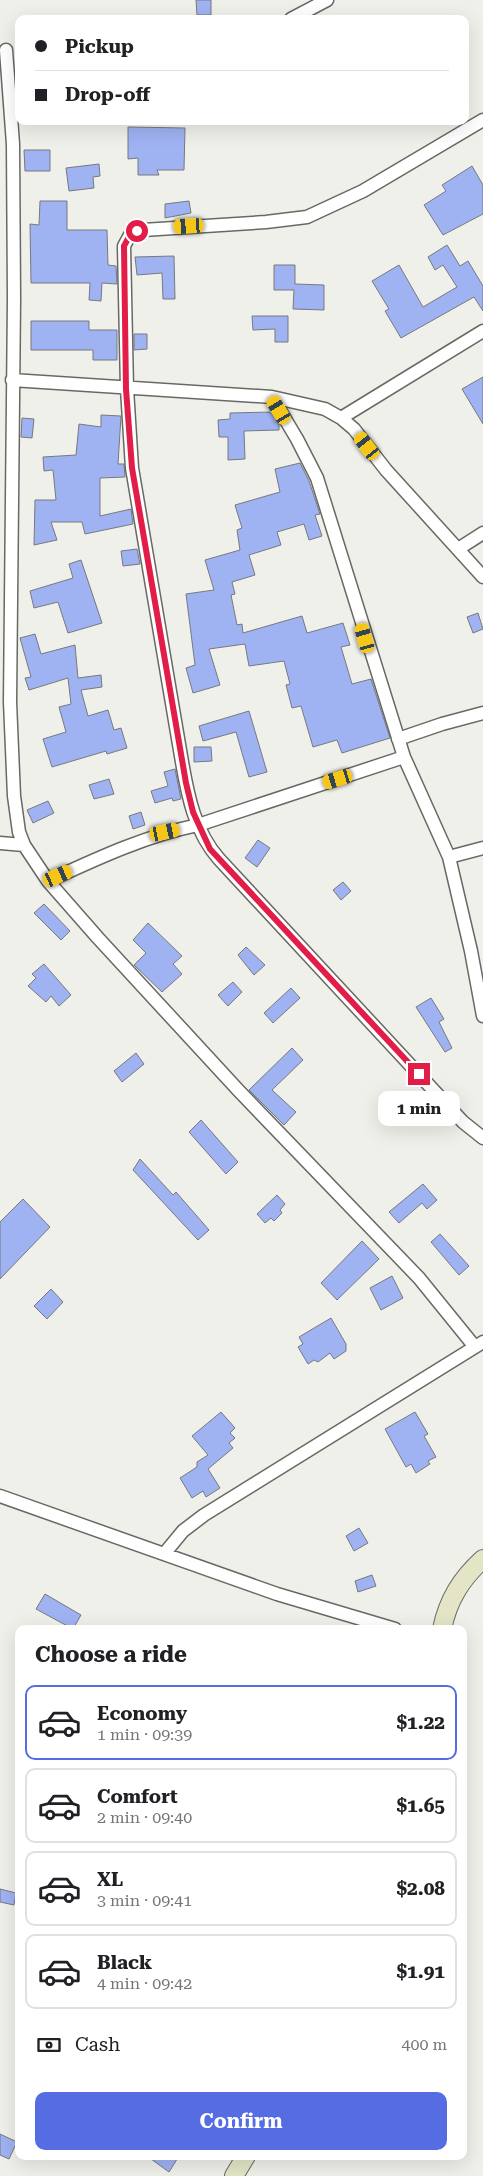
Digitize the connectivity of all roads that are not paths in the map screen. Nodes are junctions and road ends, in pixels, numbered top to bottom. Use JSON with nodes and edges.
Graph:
{"nodes":[{"id":1,"x":327,"y":0,"type":"edge"},
{"id":2,"x":299,"y":15,"type":"edge"},
{"id":3,"x":8,"y":49,"type":"edge"},
{"id":4,"x":483,"y":120,"type":"edge"},
{"id":5,"x":483,"y":332,"type":"edge"},
{"id":6,"x":12,"y":380,"type":"junction"},
{"id":7,"x":126,"y":389,"type":"junction"},
{"id":8,"x":272,"y":397,"type":"junction"},
{"id":9,"x":341,"y":418,"type":"junction"},
{"id":10,"x":6,"y":505,"type":"edge"},
{"id":11,"x":483,"y":533,"type":"edge"},
{"id":12,"x":458,"y":549,"type":"junction"},
{"id":13,"x":483,"y":577,"type":"edge"},
{"id":14,"x":483,"y":714,"type":"edge"},
{"id":15,"x":398,"y":738,"type":"junction"},
{"id":16,"x":404,"y":757,"type":"junction"},
{"id":17,"x":198,"y":825,"type":"junction"},
{"id":18,"x":0,"y":843,"type":"edge"},
{"id":19,"x":24,"y":844,"type":"junction"},
{"id":20,"x":483,"y":848,"type":"edge"},
{"id":21,"x":449,"y":856,"type":"junction"},
{"id":22,"x":48,"y":881,"type":"junction"},
{"id":23,"x":483,"y":1016,"type":"edge"},
{"id":24,"x":483,"y":1138,"type":"edge"},
{"id":25,"x":479,"y":1344,"type":"edge"},
{"id":26,"x":0,"y":1496,"type":"edge"},
{"id":27,"x":164,"y":1554,"type":"junction"},
{"id":28,"x":483,"y":1559,"type":"edge"},
{"id":29,"x":370,"y":1625,"type":"edge"},
{"id":30,"x":443,"y":1625,"type":"edge"},
{"id":31,"x":244,"y":2160,"type":"edge"},
{"id":32,"x":234,"y":2176,"type":"edge"}],
"edges":[{"from":1,"to":2,"type":"street"},
{"from":3,"to":6,"type":"street"},
{"from":4,"to":7,"type":"street"},
{"from":5,"to":9,"type":"street"},
{"from":6,"to":7,"type":"street"},
{"from":6,"to":10,"type":"street"},
{"from":7,"to":8,"type":"street"},
{"from":7,"to":17,"type":"street"},
{"from":8,"to":9,"type":"street"},
{"from":8,"to":15,"type":"street"},
{"from":9,"to":12,"type":"street"},
{"from":10,"to":19,"type":"street"},
{"from":11,"to":12,"type":"street"},
{"from":12,"to":13,"type":"street"},
{"from":14,"to":15,"type":"street"},
{"from":15,"to":16,"type":"street"},
{"from":16,"to":17,"type":"street"},
{"from":16,"to":21,"type":"street"},
{"from":17,"to":22,"type":"street"},
{"from":17,"to":24,"type":"street"},
{"from":18,"to":19,"type":"street"},
{"from":19,"to":22,"type":"street"},
{"from":20,"to":21,"type":"street"},
{"from":21,"to":23,"type":"street"},
{"from":22,"to":25,"type":"street"},
{"from":25,"to":27,"type":"street"},
{"from":26,"to":27,"type":"street"},
{"from":27,"to":29,"type":"street"},
{"from":28,"to":30,"type":"street"},
{"from":31,"to":32,"type":"street"}]}
